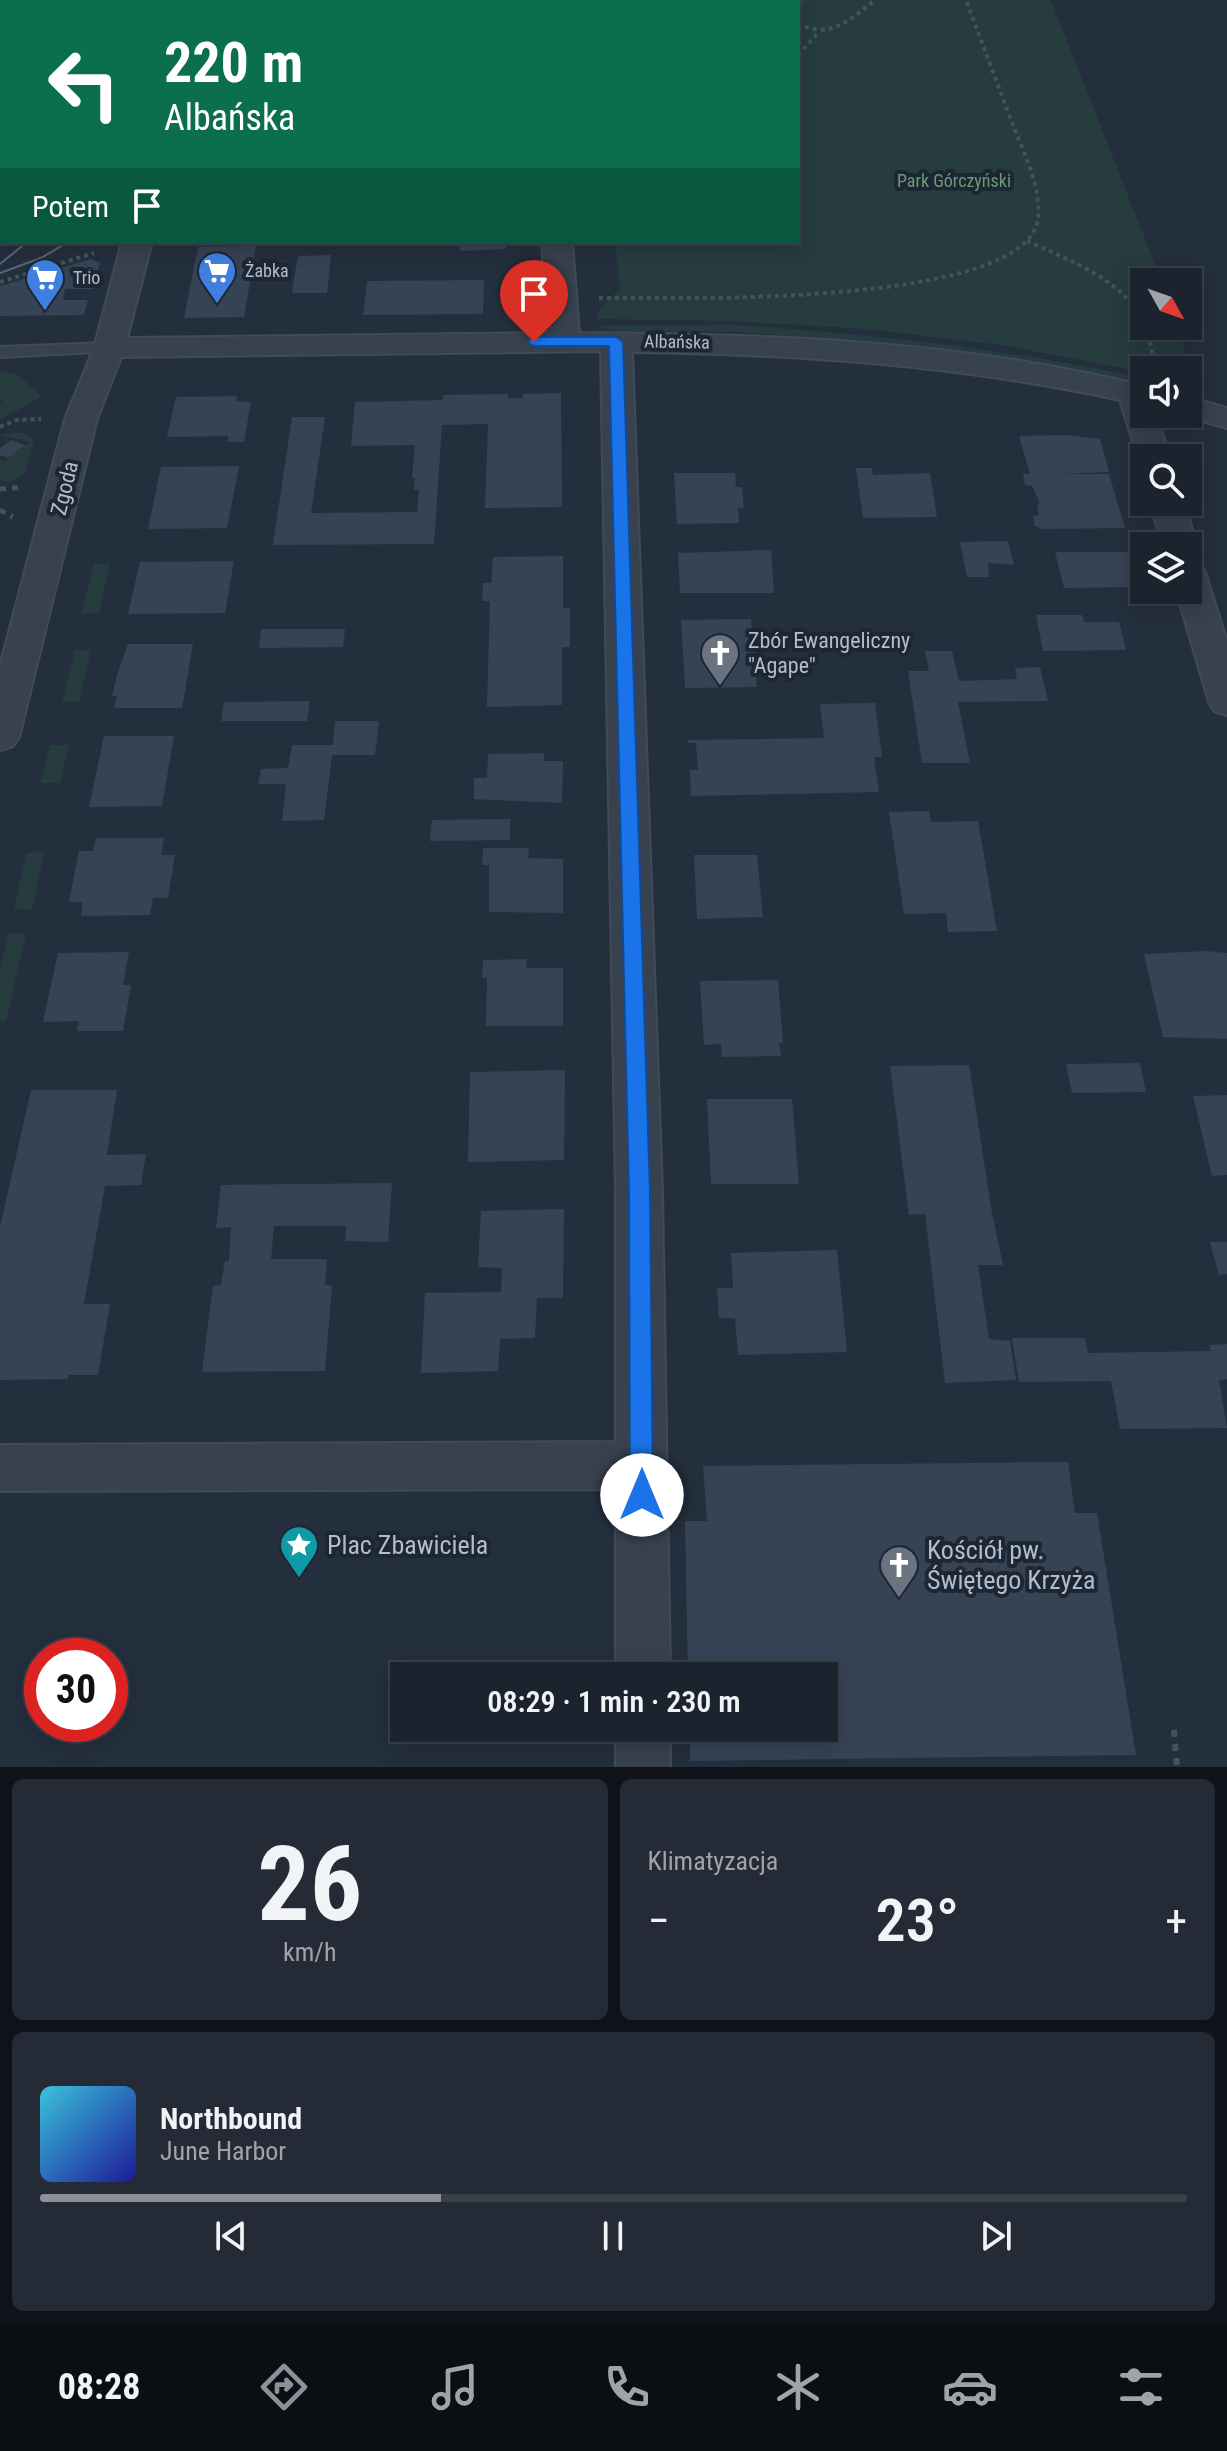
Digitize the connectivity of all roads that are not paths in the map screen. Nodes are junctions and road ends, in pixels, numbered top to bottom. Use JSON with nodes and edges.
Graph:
{"nodes":[{"id":1,"x":136,"y":244,"type":"edge"},
{"id":2,"x":557,"y":244,"type":"edge"},
{"id":3,"x":564,"y":342,"type":"junction"},
{"id":4,"x":616,"y":342,"type":"junction"},
{"id":5,"x":109,"y":348,"type":"junction"},
{"id":6,"x":0,"y":352,"type":"edge"},
{"id":7,"x":1130,"y":384,"type":"edge"},
{"id":8,"x":1202,"y":411,"type":"edge"},
{"id":9,"x":1227,"y":418,"type":"edge"},
{"id":10,"x":1198,"y":604,"type":"edge"},
{"id":11,"x":1227,"y":702,"type":"edge"},
{"id":12,"x":0,"y":737,"type":"edge"},
{"id":13,"x":642,"y":1465,"type":"junction"},
{"id":14,"x":0,"y":1468,"type":"edge"},
{"id":15,"x":643,"y":1662,"type":"edge"},
{"id":16,"x":643,"y":1742,"type":"edge"},
{"id":17,"x":643,"y":1767,"type":"edge"}],
"edges":[{"from":1,"to":5,"type":"street","name":"Zgoda"},
{"from":2,"to":3,"type":"street"},
{"from":3,"to":4,"type":"street","name":"Albańska"},
{"from":3,"to":5,"type":"street","name":"Albańska"},
{"from":4,"to":7,"type":"street","name":"Albańska"},
{"from":4,"to":13,"type":"street"},
{"from":5,"to":6,"type":"lane"},
{"from":5,"to":12,"type":"street","name":"Zgoda"},
{"from":8,"to":9,"type":"street"},
{"from":10,"to":11,"type":"street"},
{"from":13,"to":14,"type":"street"},
{"from":13,"to":15,"type":"street"},
{"from":16,"to":17,"type":"street"}]}
